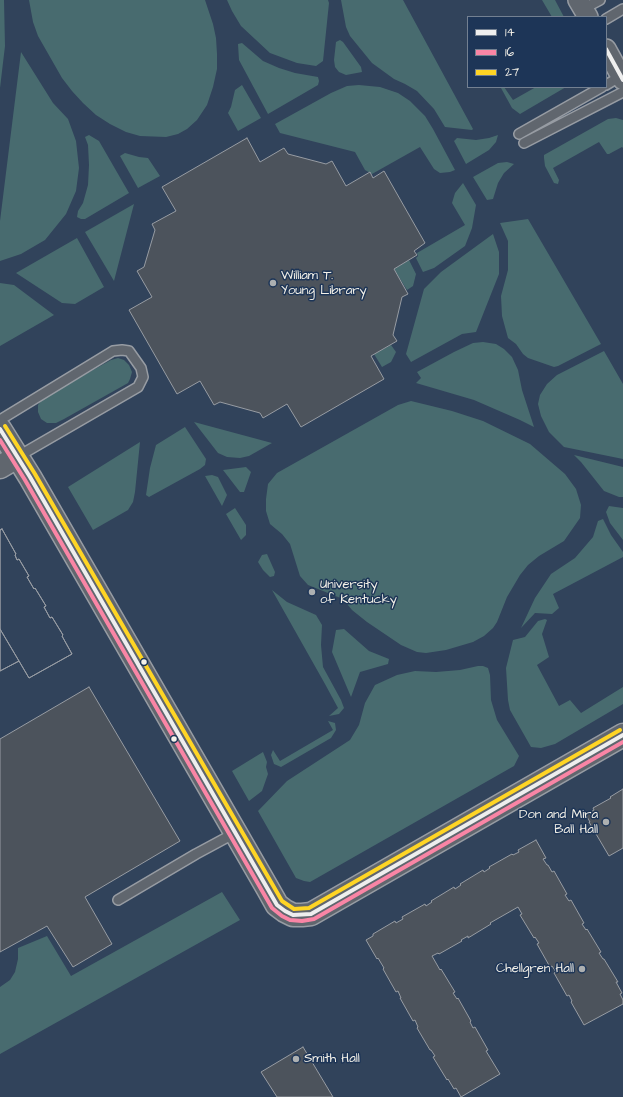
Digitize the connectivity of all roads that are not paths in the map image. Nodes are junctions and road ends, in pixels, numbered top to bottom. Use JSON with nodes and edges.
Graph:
{"nodes":[{"id":1,"x":600,"y":0,"type":"edge"},
{"id":2,"x":583,"y":9,"type":"edge"},
{"id":3,"x":623,"y":9,"type":"edge"},
{"id":4,"x":607,"y":18,"type":"edge"},
{"id":5,"x":607,"y":52,"type":"edge"},
{"id":6,"x":618,"y":83,"type":"edge"},
{"id":7,"x":600,"y":88,"type":"edge"},
{"id":8,"x":519,"y":134,"type":"dead end"},
{"id":9,"x":524,"y":143,"type":"dead end"},
{"id":10,"x":0,"y":420,"type":"edge"},
{"id":11,"x":0,"y":429,"type":"edge"},
{"id":12,"x":8,"y":462,"type":"edge"},
{"id":13,"x":623,"y":735,"type":"edge"},
{"id":14,"x":235,"y":833,"type":"junction"},
{"id":15,"x":118,"y":900,"type":"dead end"}],
"edges":[{"from":1,"to":2,"type":"lane"},
{"from":3,"to":4,"type":"lane"},
{"from":5,"to":6,"type":"street"},
{"from":6,"to":9,"type":"lane"},
{"from":7,"to":8,"type":"lane"},
{"from":10,"to":12,"type":"lane"},
{"from":11,"to":12,"type":"street"},
{"from":12,"to":14,"type":"street"},
{"from":13,"to":14,"type":"street"},
{"from":14,"to":15,"type":"lane"}]}
